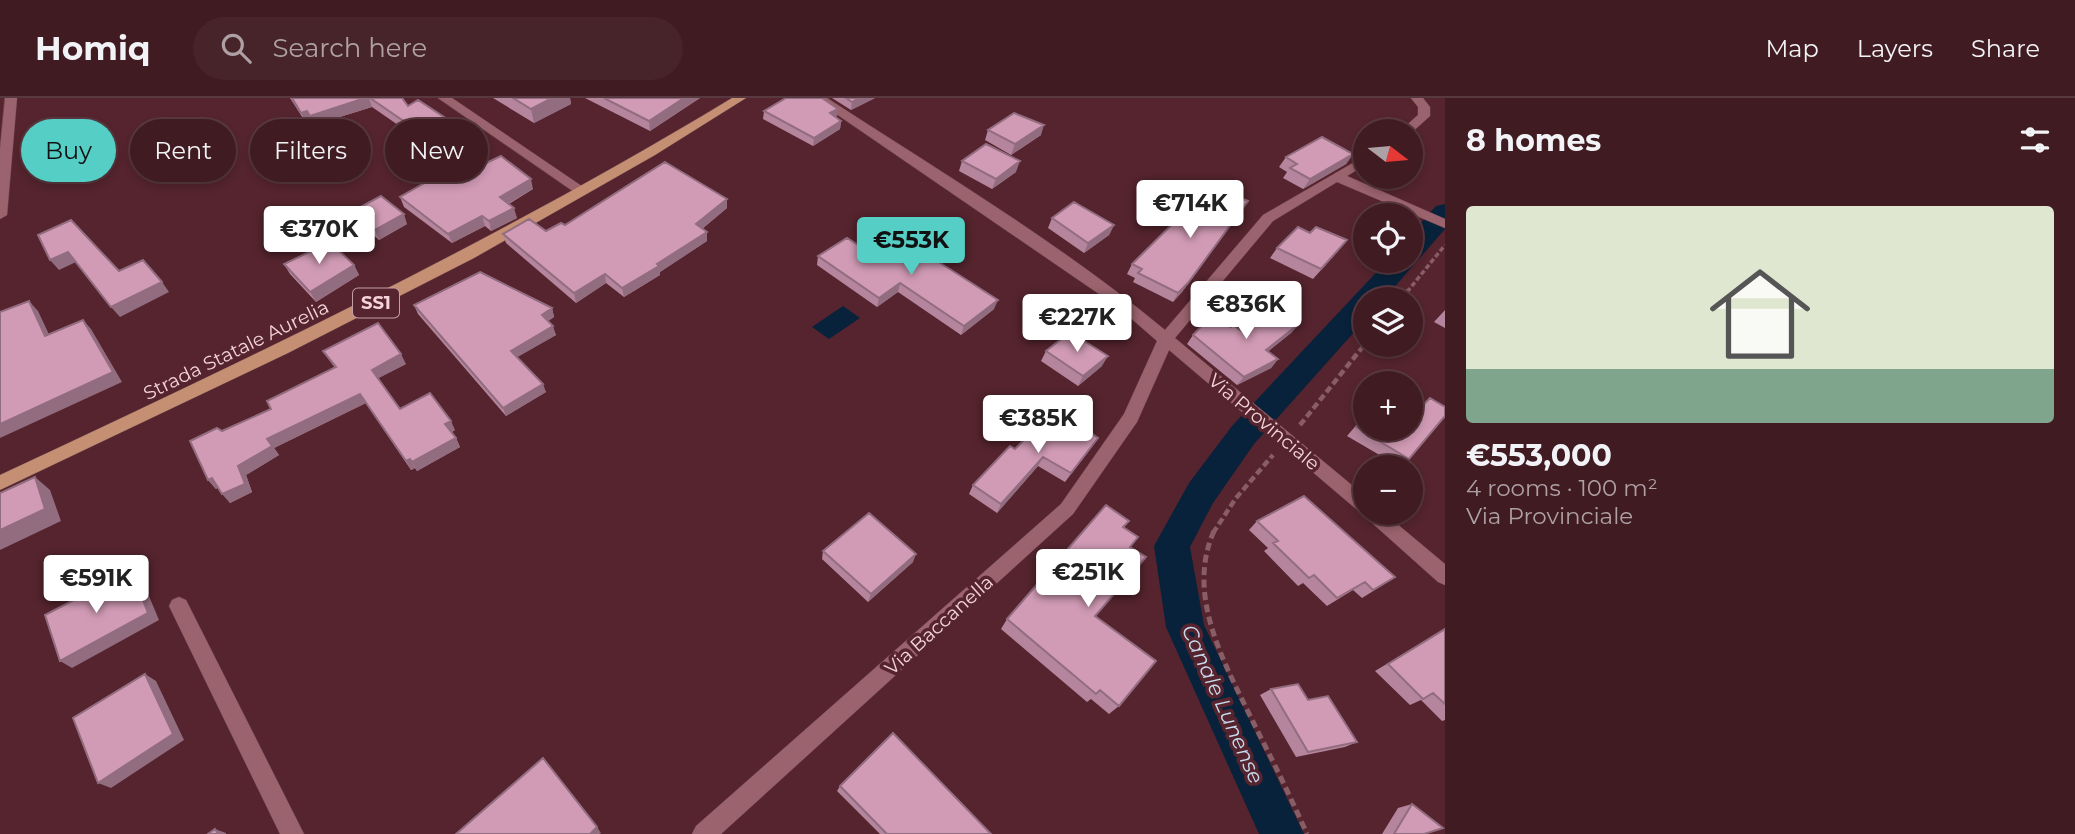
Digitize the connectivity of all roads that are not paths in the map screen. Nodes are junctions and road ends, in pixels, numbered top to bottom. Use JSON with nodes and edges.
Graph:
{"nodes":[{"id":1,"x":11,"y":98,"type":"edge"},
{"id":2,"x":444,"y":98,"type":"edge"},
{"id":3,"x":740,"y":98,"type":"edge"},
{"id":4,"x":819,"y":98,"type":"edge"},
{"id":5,"x":1417,"y":98,"type":"edge"},
{"id":6,"x":1420,"y":119,"type":"edge"},
{"id":7,"x":1353,"y":168,"type":"edge"},
{"id":8,"x":1339,"y":178,"type":"junction"},
{"id":9,"x":582,"y":191,"type":"junction"},
{"id":10,"x":0,"y":215,"type":"edge"},
{"id":11,"x":1445,"y":224,"type":"edge"},
{"id":12,"x":1166,"y":339,"type":"junction"},
{"id":13,"x":0,"y":483,"type":"edge"},
{"id":14,"x":1353,"y":497,"type":"edge"},
{"id":15,"x":1385,"y":525,"type":"edge"},
{"id":16,"x":1445,"y":576,"type":"edge"},
{"id":17,"x":179,"y":606,"type":"dead end"},
{"id":18,"x":292,"y":834,"type":"edge"},
{"id":19,"x":704,"y":834,"type":"edge"}],
"edges":[{"from":1,"to":10,"type":"street"},
{"from":2,"to":9,"type":"street"},
{"from":3,"to":9,"type":"main road","name":"Strada Statale Aurelia","number":"SS1"},
{"from":4,"to":12,"type":"street","name":"Via Provinciale"},
{"from":5,"to":6,"type":"street"},
{"from":7,"to":8,"type":"street","name":"Via Baccanella"},
{"from":8,"to":11,"type":"street"},
{"from":8,"to":12,"type":"street","name":"Via Baccanella"},
{"from":9,"to":13,"type":"main road","name":"Strada Statale Aurelia","number":"SS1"},
{"from":12,"to":14,"type":"street","name":"Via Provinciale"},
{"from":12,"to":19,"type":"street","name":"Via Baccanella"},
{"from":15,"to":16,"type":"street"},
{"from":17,"to":18,"type":"street"}]}
